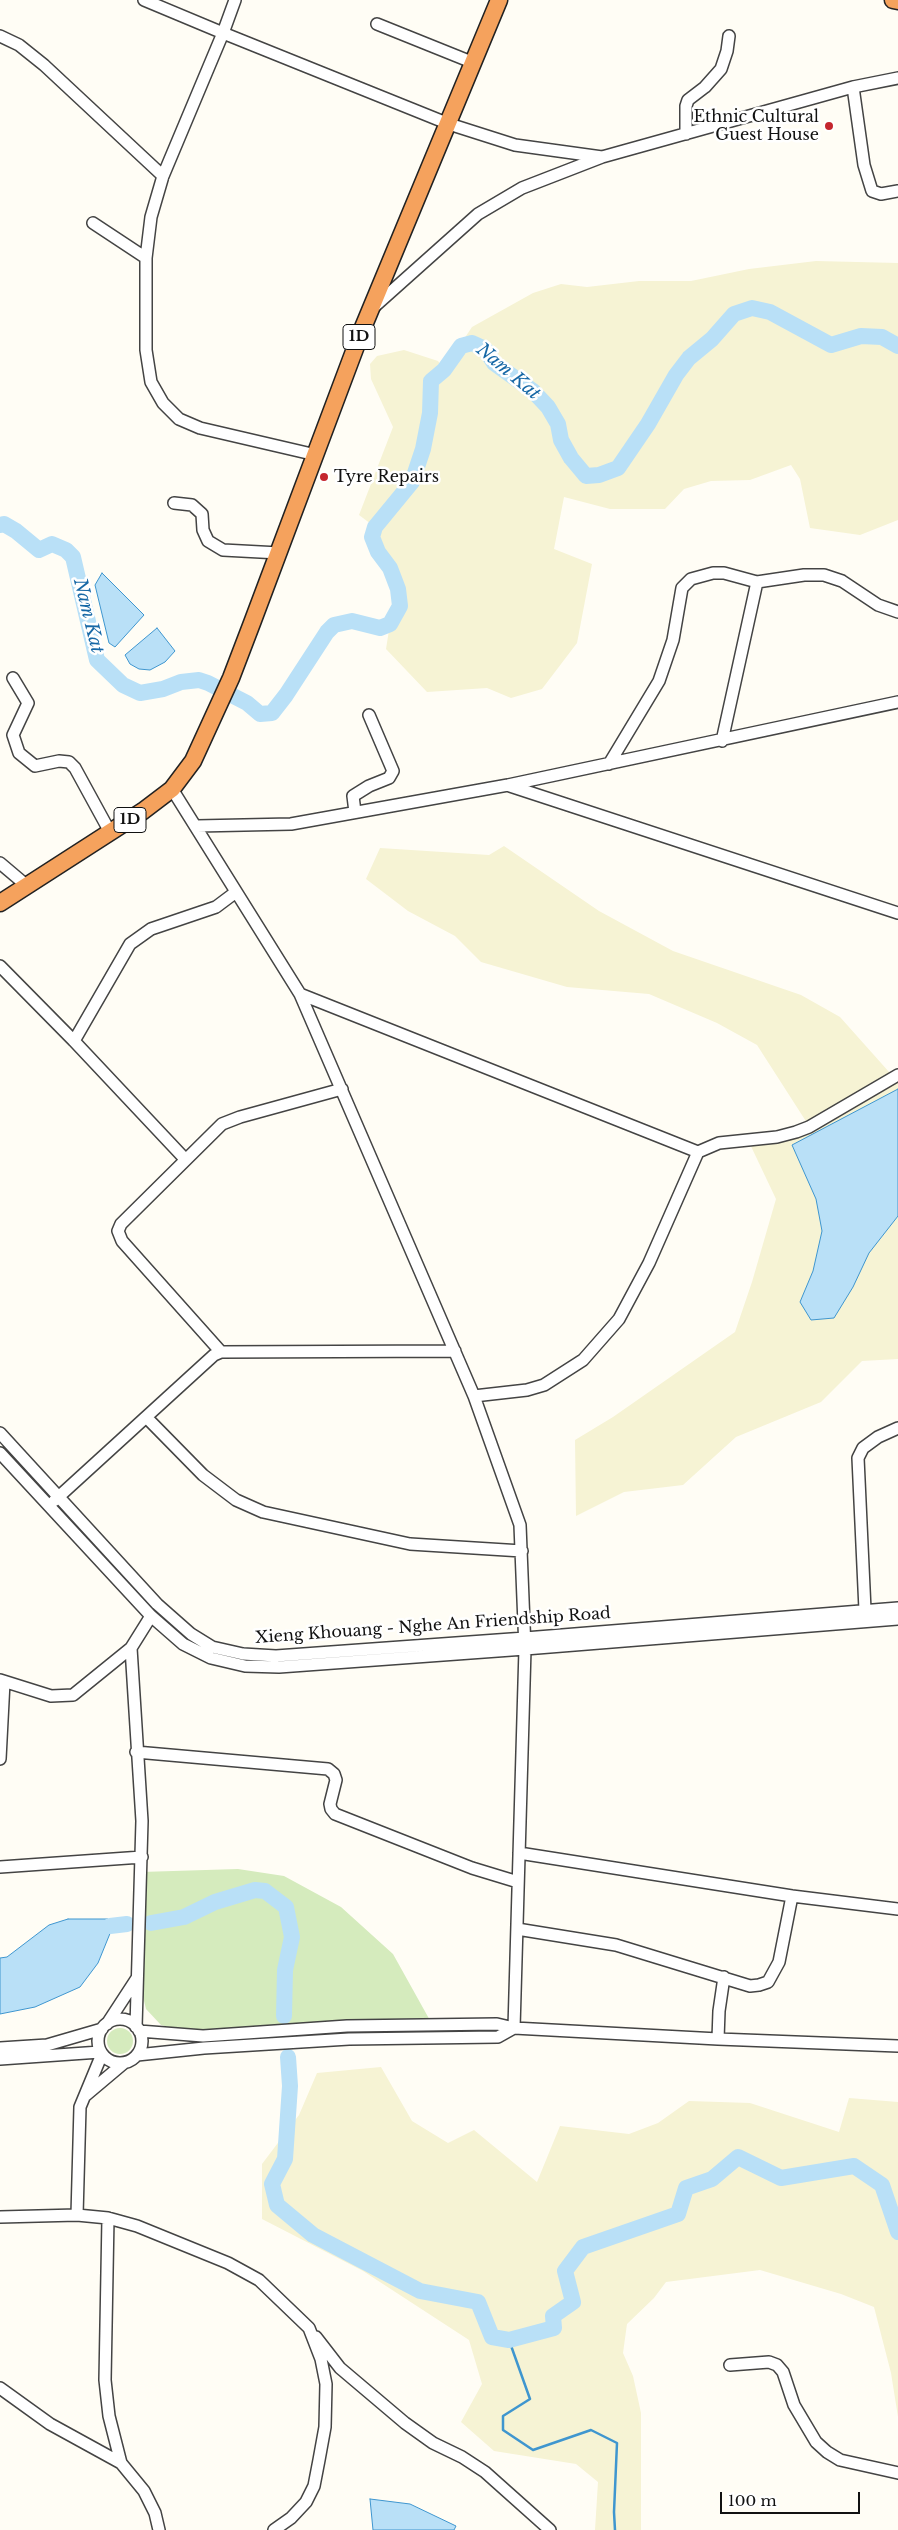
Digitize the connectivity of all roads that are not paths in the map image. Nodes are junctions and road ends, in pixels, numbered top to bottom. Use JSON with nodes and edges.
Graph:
{"nodes":[{"id":1,"x":144,"y":0,"type":"edge"},
{"id":2,"x":235,"y":0,"type":"edge"},
{"id":3,"x":499,"y":0,"type":"edge"},
{"id":4,"x":893,"y":0,"type":"edge"},
{"id":5,"x":898,"y":1,"type":"edge"},
{"id":6,"x":377,"y":24,"type":"dead end"},
{"id":7,"x":223,"y":33,"type":"junction"},
{"id":8,"x":0,"y":36,"type":"edge"},
{"id":9,"x":729,"y":36,"type":"dead end"},
{"id":10,"x":474,"y":63,"type":"junction"},
{"id":11,"x":898,"y":78,"type":"edge"},
{"id":12,"x":853,"y":87,"type":"junction"},
{"id":13,"x":449,"y":124,"type":"junction"},
{"id":14,"x":686,"y":134,"type":"junction"},
{"id":15,"x":602,"y":158,"type":"junction"},
{"id":16,"x":163,"y":176,"type":"junction"},
{"id":17,"x":898,"y":191,"type":"edge"},
{"id":18,"x":92,"y":223,"type":"dead end"},
{"id":19,"x":146,"y":258,"type":"junction"},
{"id":20,"x":370,"y":310,"type":"junction"},
{"id":21,"x":316,"y":455,"type":"junction"},
{"id":22,"x":174,"y":503,"type":"dead end"},
{"id":23,"x":279,"y":553,"type":"junction"},
{"id":24,"x":757,"y":582,"type":"junction"},
{"id":25,"x":898,"y":612,"type":"edge"},
{"id":26,"x":13,"y":678,"type":"dead end"},
{"id":27,"x":898,"y":702,"type":"edge"},
{"id":28,"x":369,"y":715,"type":"dead end"},
{"id":29,"x":722,"y":740,"type":"junction"},
{"id":30,"x":609,"y":764,"type":"junction"},
{"id":31,"x":508,"y":785,"type":"junction"},
{"id":32,"x":172,"y":789,"type":"junction"},
{"id":33,"x":355,"y":812,"type":"junction"},
{"id":34,"x":197,"y":826,"type":"junction"},
{"id":35,"x":110,"y":832,"type":"junction"},
{"id":36,"x":0,"y":863,"type":"edge"},
{"id":37,"x":26,"y":886,"type":"junction"},
{"id":38,"x":236,"y":892,"type":"junction"},
{"id":39,"x":0,"y":903,"type":"edge"},
{"id":40,"x":898,"y":913,"type":"edge"},
{"id":41,"x":0,"y":966,"type":"edge"},
{"id":42,"x":300,"y":994,"type":"junction"},
{"id":43,"x":74,"y":1041,"type":"junction"},
{"id":44,"x":898,"y":1075,"type":"edge"},
{"id":45,"x":342,"y":1089,"type":"junction"},
{"id":46,"x":698,"y":1152,"type":"junction"},
{"id":47,"x":185,"y":1159,"type":"junction"},
{"id":48,"x":455,"y":1351,"type":"junction"},
{"id":49,"x":222,"y":1352,"type":"junction"},
{"id":50,"x":474,"y":1396,"type":"junction"},
{"id":51,"x":147,"y":1418,"type":"junction"},
{"id":52,"x":898,"y":1428,"type":"edge"},
{"id":53,"x":0,"y":1433,"type":"edge"},
{"id":54,"x":0,"y":1453,"type":"edge"},
{"id":55,"x":59,"y":1497,"type":"junction"},
{"id":56,"x":49,"y":1506,"type":"junction"},
{"id":57,"x":522,"y":1551,"type":"junction"},
{"id":58,"x":898,"y":1608,"type":"edge"},
{"id":59,"x":864,"y":1610,"type":"junction"},
{"id":60,"x":151,"y":1616,"type":"junction"},
{"id":61,"x":898,"y":1619,"type":"edge"},
{"id":62,"x":525,"y":1644,"type":"junction"},
{"id":63,"x":131,"y":1648,"type":"junction"},
{"id":64,"x":2,"y":1681,"type":"edge"},
{"id":65,"x":136,"y":1752,"type":"junction"},
{"id":66,"x":0,"y":1759,"type":"edge"},
{"id":67,"x":519,"y":1853,"type":"junction"},
{"id":68,"x":142,"y":1857,"type":"junction"},
{"id":69,"x":0,"y":1867,"type":"edge"},
{"id":70,"x":518,"y":1882,"type":"junction"},
{"id":71,"x":792,"y":1896,"type":"junction"},
{"id":72,"x":898,"y":1909,"type":"edge"},
{"id":73,"x":517,"y":1929,"type":"junction"},
{"id":74,"x":138,"y":1976,"type":"junction"},
{"id":75,"x":724,"y":1977,"type":"junction"},
{"id":76,"x":104,"y":2026,"type":"junction"},
{"id":77,"x":514,"y":2028,"type":"junction"},
{"id":78,"x":137,"y":2029,"type":"junction"},
{"id":79,"x":718,"y":2040,"type":"junction"},
{"id":80,"x":898,"y":2046,"type":"edge"},
{"id":81,"x":0,"y":2048,"type":"edge"},
{"id":82,"x":101,"y":2053,"type":"junction"},
{"id":83,"x":137,"y":2055,"type":"junction"},
{"id":84,"x":0,"y":2059,"type":"edge"},
{"id":85,"x":124,"y":2063,"type":"junction"},
{"id":86,"x":82,"y":2098,"type":"junction"},
{"id":87,"x":77,"y":2215,"type":"junction"},
{"id":88,"x":0,"y":2217,"type":"edge"},
{"id":89,"x":108,"y":2218,"type":"junction"},
{"id":90,"x":309,"y":2328,"type":"junction"},
{"id":91,"x":730,"y":2365,"type":"dead end"},
{"id":92,"x":0,"y":2388,"type":"edge"},
{"id":93,"x":121,"y":2463,"type":"junction"},
{"id":94,"x":898,"y":2473,"type":"edge"},
{"id":95,"x":159,"y":2530,"type":"edge"},
{"id":96,"x":274,"y":2530,"type":"edge"},
{"id":97,"x":550,"y":2530,"type":"edge"}],
"edges":[{"from":1,"to":7,"type":"street"},
{"from":2,"to":7,"type":"street"},
{"from":3,"to":10,"type":"highway","number":"1D"},
{"from":4,"to":5,"type":"highway"},
{"from":6,"to":10,"type":"street"},
{"from":7,"to":13,"type":"street"},
{"from":7,"to":16,"type":"street"},
{"from":8,"to":16,"type":"street"},
{"from":9,"to":14,"type":"street"},
{"from":10,"to":13,"type":"highway","number":"1D"},
{"from":11,"to":12,"type":"street"},
{"from":12,"to":14,"type":"street"},
{"from":12,"to":17,"type":"street"},
{"from":13,"to":15,"type":"street"},
{"from":13,"to":20,"type":"highway","number":"1D"},
{"from":14,"to":15,"type":"street"},
{"from":15,"to":20,"type":"street"},
{"from":16,"to":19,"type":"street"},
{"from":18,"to":19,"type":"street"},
{"from":19,"to":21,"type":"street"},
{"from":20,"to":21,"type":"highway","number":"1D"},
{"from":21,"to":23,"type":"highway","number":"1D"},
{"from":22,"to":23,"type":"street"},
{"from":23,"to":32,"type":"highway","number":"1D"},
{"from":24,"to":25,"type":"street"},
{"from":24,"to":29,"type":"street"},
{"from":24,"to":30,"type":"street"},
{"from":26,"to":35,"type":"street"},
{"from":27,"to":29,"type":"street"},
{"from":28,"to":33,"type":"street"},
{"from":29,"to":30,"type":"street"},
{"from":30,"to":31,"type":"street"},
{"from":31,"to":33,"type":"street"},
{"from":31,"to":40,"type":"street"},
{"from":32,"to":34,"type":"street"},
{"from":32,"to":35,"type":"highway","number":"1D"},
{"from":33,"to":34,"type":"street"},
{"from":34,"to":38,"type":"street"},
{"from":35,"to":37,"type":"highway","number":"1D"},
{"from":36,"to":37,"type":"street"},
{"from":37,"to":39,"type":"highway","number":"1D"},
{"from":38,"to":42,"type":"street"},
{"from":38,"to":43,"type":"street"},
{"from":41,"to":43,"type":"street"},
{"from":42,"to":45,"type":"street"},
{"from":42,"to":46,"type":"street"},
{"from":43,"to":47,"type":"street"},
{"from":44,"to":46,"type":"street"},
{"from":45,"to":47,"type":"street"},
{"from":45,"to":48,"type":"street"},
{"from":46,"to":50,"type":"street"},
{"from":47,"to":49,"type":"street"},
{"from":48,"to":49,"type":"street"},
{"from":48,"to":50,"type":"street"},
{"from":49,"to":51,"type":"street"},
{"from":50,"to":57,"type":"street"},
{"from":51,"to":55,"type":"street"},
{"from":51,"to":57,"type":"street"},
{"from":52,"to":59,"type":"street"},
{"from":53,"to":55,"type":"street","name":"Xieng Khouang - Nghe An Friendship Road"},
{"from":54,"to":56,"type":"street","name":"Xieng Khouang - Nghe An Friendship Road"},
{"from":55,"to":56,"type":"street"},
{"from":55,"to":62,"type":"street","name":"Xieng Khouang - Nghe An Friendship Road"},
{"from":56,"to":60,"type":"street","name":"Xieng Khouang - Nghe An Friendship Road"},
{"from":57,"to":62,"type":"street"},
{"from":58,"to":59,"type":"street","name":"Xieng Khouang - Nghe An Friendship Road"},
{"from":59,"to":62,"type":"street","name":"Xieng Khouang - Nghe An Friendship Road"},
{"from":60,"to":62,"type":"street","name":"Xieng Khouang - Nghe An Friendship Road"},
{"from":60,"to":63,"type":"street"},
{"from":61,"to":62,"type":"street","name":"Xieng Khouang - Nghe An Friendship Road"},
{"from":62,"to":67,"type":"street"},
{"from":63,"to":64,"type":"street"},
{"from":63,"to":65,"type":"street"},
{"from":64,"to":66,"type":"street"},
{"from":65,"to":68,"type":"street"},
{"from":65,"to":70,"type":"street"},
{"from":67,"to":70,"type":"street"},
{"from":67,"to":71,"type":"street"},
{"from":68,"to":69,"type":"street"},
{"from":68,"to":74,"type":"street"},
{"from":70,"to":73,"type":"street"},
{"from":71,"to":72,"type":"street"},
{"from":71,"to":75,"type":"street"},
{"from":73,"to":75,"type":"street"},
{"from":73,"to":77,"type":"street"},
{"from":74,"to":76,"type":"street"},
{"from":74,"to":78,"type":"street"},
{"from":75,"to":79,"type":"street"},
{"from":76,"to":78,"type":"street"},
{"from":76,"to":81,"type":"street"},
{"from":76,"to":82,"type":"street"},
{"from":77,"to":78,"type":"street"},
{"from":77,"to":79,"type":"street"},
{"from":77,"to":83,"type":"street"},
{"from":78,"to":83,"type":"street"},
{"from":79,"to":80,"type":"street"},
{"from":82,"to":84,"type":"street"},
{"from":82,"to":85,"type":"street"},
{"from":82,"to":86,"type":"street"},
{"from":83,"to":85,"type":"street"},
{"from":85,"to":86,"type":"street"},
{"from":86,"to":87,"type":"street"},
{"from":87,"to":88,"type":"street"},
{"from":87,"to":89,"type":"street"},
{"from":89,"to":90,"type":"street"},
{"from":89,"to":93,"type":"street"},
{"from":90,"to":96,"type":"street"},
{"from":90,"to":97,"type":"street"},
{"from":91,"to":94,"type":"street"},
{"from":92,"to":93,"type":"street"},
{"from":93,"to":95,"type":"street"}]}
